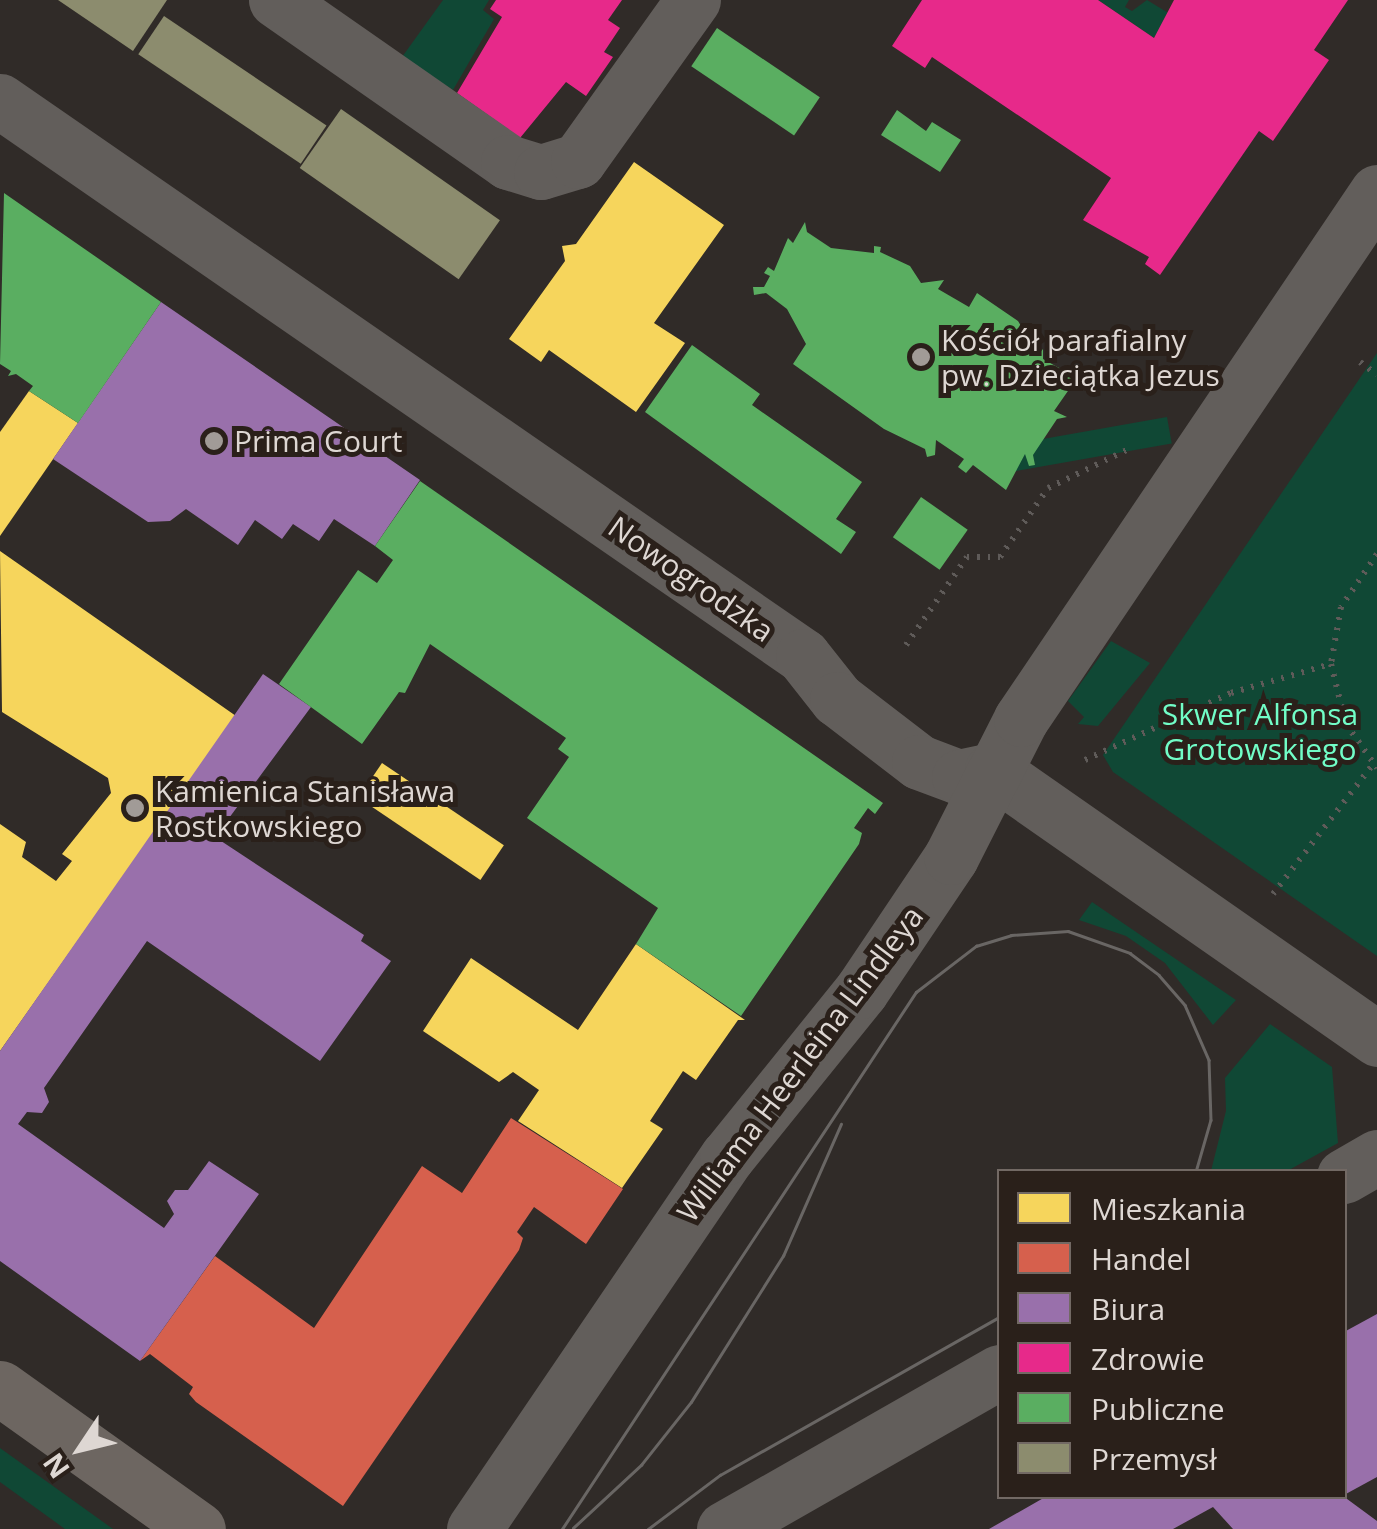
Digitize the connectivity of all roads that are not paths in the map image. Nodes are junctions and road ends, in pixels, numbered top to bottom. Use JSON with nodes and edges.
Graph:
{"nodes":[{"id":1,"x":276,"y":0,"type":"edge"},
{"id":2,"x":693,"y":0,"type":"edge"},
{"id":3,"x":0,"y":100,"type":"edge"},
{"id":4,"x":1377,"y":192,"type":"edge"},
{"id":5,"x":992,"y":770,"type":"junction"},
{"id":6,"x":1377,"y":1039,"type":"edge"},
{"id":7,"x":1377,"y":1157,"type":"edge"},
{"id":8,"x":1347,"y":1174,"type":"edge"},
{"id":9,"x":997,"y":1374,"type":"edge"},
{"id":10,"x":0,"y":1388,"type":"edge"},
{"id":11,"x":198,"y":1529,"type":"edge"},
{"id":12,"x":474,"y":1529,"type":"edge"},
{"id":13,"x":724,"y":1529,"type":"edge"}],
"edges":[{"from":1,"to":2,"type":"street"},
{"from":3,"to":5,"type":"street","name":"Nowogrodzka"},
{"from":4,"to":5,"type":"street","name":"Williama Heerleina Lindleya"},
{"from":5,"to":6,"type":"street"},
{"from":5,"to":12,"type":"street","name":"Williama Heerleina Lindleya"},
{"from":7,"to":8,"type":"street"},
{"from":9,"to":13,"type":"street"},
{"from":10,"to":11,"type":"main road"}]}
